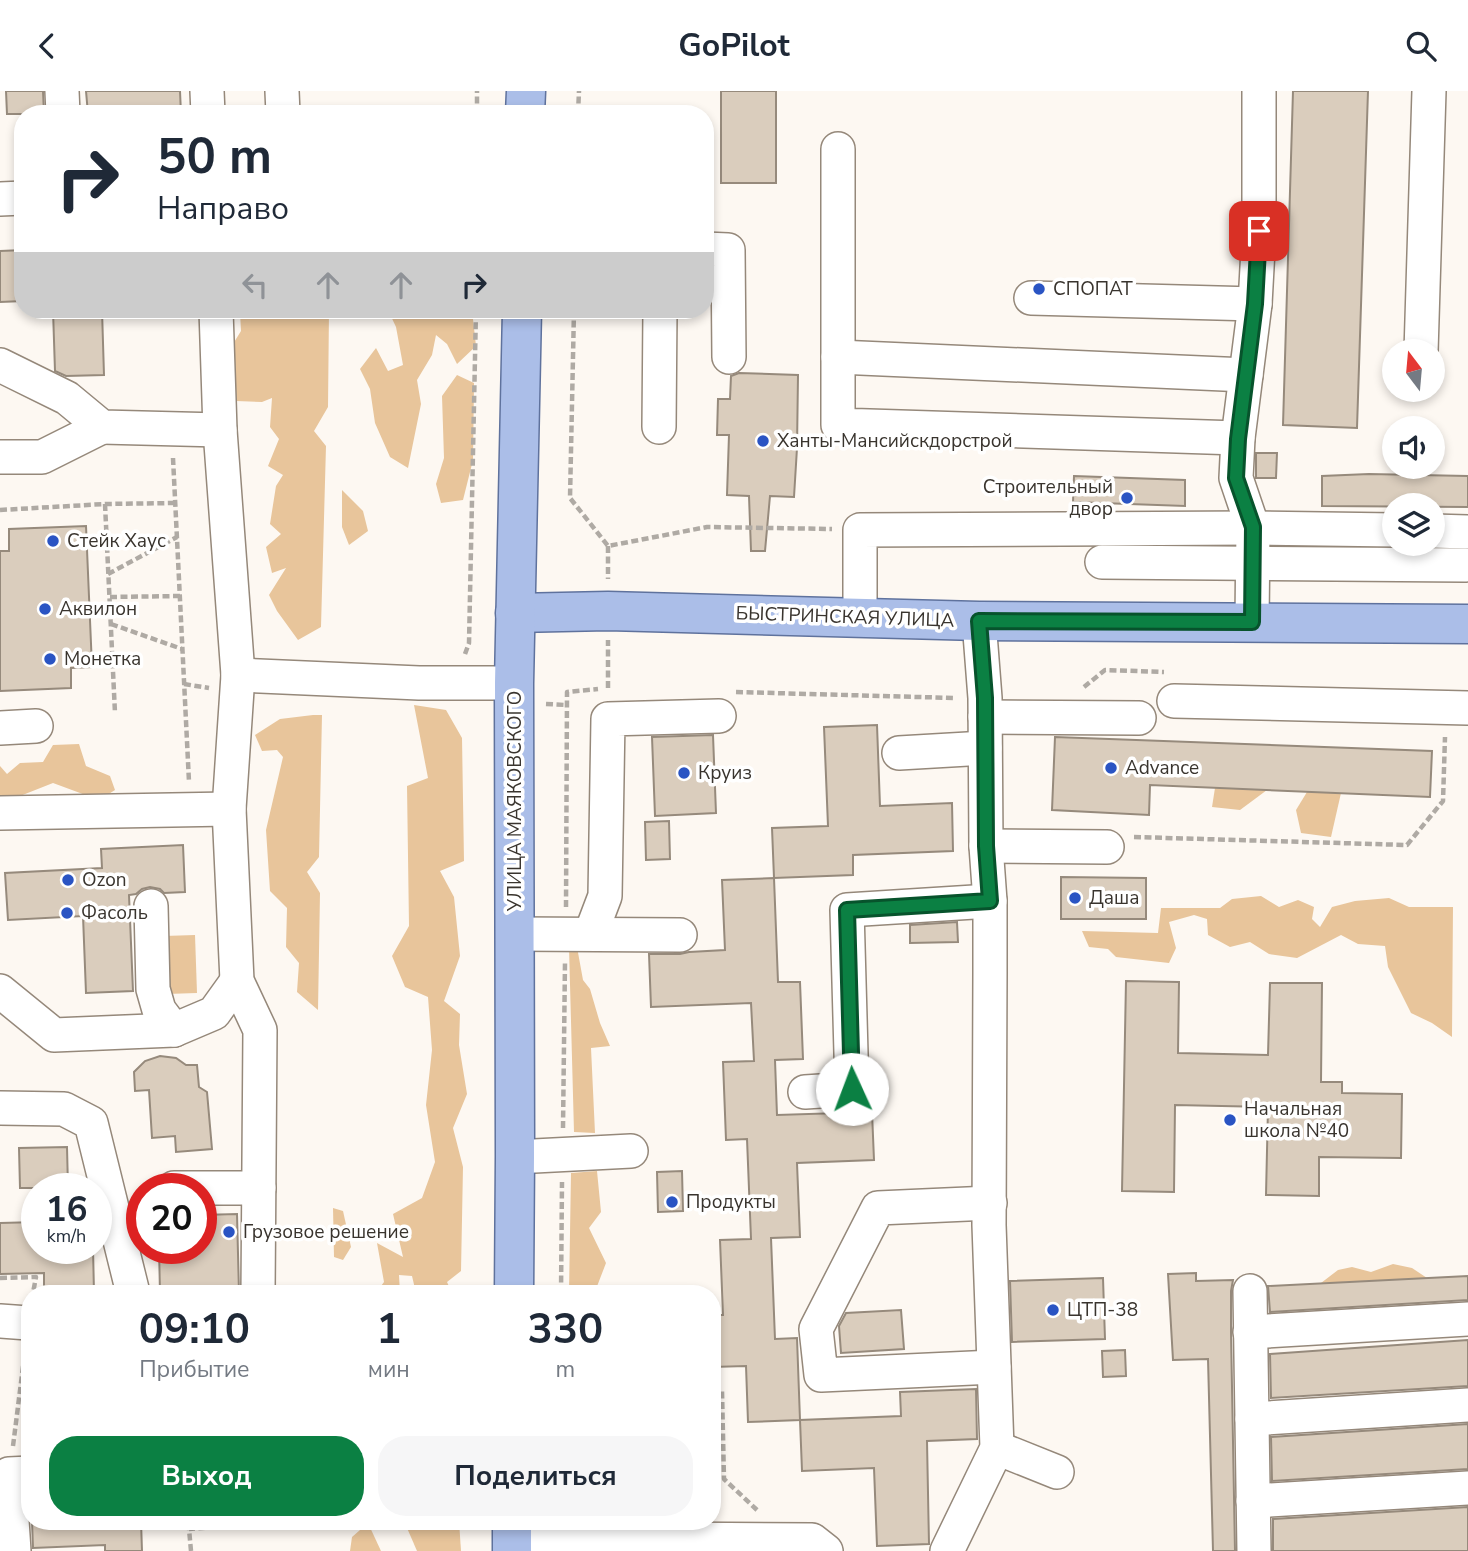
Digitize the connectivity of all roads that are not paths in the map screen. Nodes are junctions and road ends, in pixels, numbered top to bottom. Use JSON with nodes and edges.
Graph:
{"nodes":[{"id":1,"x":1259,"y":91,"type":"edge"},
{"id":2,"x":1429,"y":91,"type":"edge"},
{"id":3,"x":838,"y":149,"type":"dead end"},
{"id":4,"x":714,"y":249,"type":"edge"},
{"id":5,"x":1031,"y":299,"type":"dead end"},
{"id":6,"x":1255,"y":304,"type":"junction"},
{"id":7,"x":216,"y":319,"type":"edge"},
{"id":8,"x":522,"y":319,"type":"edge"},
{"id":9,"x":660,"y":319,"type":"edge"},
{"id":10,"x":1421,"y":339,"type":"edge"},
{"id":11,"x":729,"y":356,"type":"dead end"},
{"id":12,"x":838,"y":357,"type":"junction"},
{"id":13,"x":0,"y":365,"type":"edge"},
{"id":14,"x":1246,"y":375,"type":"junction"},
{"id":15,"x":102,"y":427,"type":"junction"},
{"id":16,"x":659,"y":427,"type":"dead end"},
{"id":17,"x":219,"y":430,"type":"junction"},
{"id":18,"x":1238,"y":439,"type":"junction"},
{"id":19,"x":0,"y":457,"type":"edge"},
{"id":20,"x":1253,"y":527,"type":"junction"},
{"id":21,"x":1382,"y":530,"type":"edge"},
{"id":22,"x":1445,"y":531,"type":"edge"},
{"id":23,"x":1468,"y":532,"type":"edge"},
{"id":24,"x":1102,"y":562,"type":"dead end"},
{"id":25,"x":1253,"y":563,"type":"junction"},
{"id":26,"x":1465,"y":565,"type":"dead end"},
{"id":27,"x":515,"y":613,"type":"junction"},
{"id":28,"x":860,"y":617,"type":"junction"},
{"id":29,"x":979,"y":621,"type":"junction"},
{"id":30,"x":1252,"y":622,"type":"junction"},
{"id":31,"x":1468,"y":624,"type":"edge"},
{"id":32,"x":249,"y":675,"type":"junction"},
{"id":33,"x":514,"y":683,"type":"junction"},
{"id":34,"x":1174,"y":701,"type":"dead end"},
{"id":35,"x":726,"y":704,"type":"road end"},
{"id":36,"x":1457,"y":707,"type":"edge"},
{"id":37,"x":1139,"y":718,"type":"dead end"},
{"id":38,"x":985,"y":721,"type":"junction"},
{"id":39,"x":36,"y":726,"type":"dead end"},
{"id":40,"x":0,"y":728,"type":"edge"},
{"id":41,"x":899,"y":753,"type":"dead end"},
{"id":42,"x":229,"y":809,"type":"junction"},
{"id":43,"x":0,"y":813,"type":"edge"},
{"id":44,"x":986,"y":846,"type":"junction"},
{"id":45,"x":1107,"y":847,"type":"road end"},
{"id":46,"x":990,"y":901,"type":"junction"},
{"id":47,"x":151,"y":906,"type":"dead end"},
{"id":48,"x":515,"y":933,"type":"junction"},
{"id":49,"x":580,"y":934,"type":"junction"},
{"id":50,"x":680,"y":935,"type":"dead end"},
{"id":51,"x":237,"y":981,"type":"junction"},
{"id":52,"x":0,"y":991,"type":"edge"},
{"id":53,"x":174,"y":1030,"type":"junction"},
{"id":54,"x":805,"y":1093,"type":"dead end"},
{"id":55,"x":0,"y":1108,"type":"edge"},
{"id":56,"x":631,"y":1151,"type":"dead end"},
{"id":57,"x":515,"y":1157,"type":"junction"},
{"id":58,"x":217,"y":1188,"type":"edge"},
{"id":59,"x":259,"y":1188,"type":"junction"},
{"id":60,"x":990,"y":1203,"type":"junction"},
{"id":61,"x":131,"y":1285,"type":"edge"},
{"id":62,"x":258,"y":1285,"type":"edge"},
{"id":63,"x":514,"y":1285,"type":"edge"},
{"id":64,"x":1250,"y":1291,"type":"dead end"},
{"id":65,"x":1468,"y":1319,"type":"edge"},
{"id":66,"x":1250,"y":1332,"type":"junction"},
{"id":67,"x":994,"y":1367,"type":"junction"},
{"id":68,"x":1468,"y":1405,"type":"edge"},
{"id":69,"x":1252,"y":1419,"type":"junction"},
{"id":70,"x":997,"y":1448,"type":"junction"},
{"id":71,"x":1057,"y":1472,"type":"dead end"},
{"id":72,"x":20,"y":1474,"type":"edge"},
{"id":73,"x":1468,"y":1488,"type":"edge"},
{"id":74,"x":1253,"y":1501,"type":"junction"},
{"id":75,"x":619,"y":1530,"type":"edge"},
{"id":76,"x":683,"y":1530,"type":"edge"},
{"id":77,"x":512,"y":1537,"type":"edge"},
{"id":78,"x":584,"y":1545,"type":"edge"},
{"id":79,"x":810,"y":1545,"type":"edge"},
{"id":80,"x":14,"y":1551,"type":"edge"},
{"id":81,"x":947,"y":1551,"type":"edge"},
{"id":82,"x":1254,"y":1551,"type":"edge"}],
"edges":[{"from":1,"to":6,"type":"lane"},
{"from":2,"to":10,"type":"lane"},
{"from":3,"to":12,"type":"lane"},
{"from":4,"to":11,"type":"lane"},
{"from":5,"to":6,"type":"lane"},
{"from":6,"to":14,"type":"lane"},
{"from":7,"to":17,"type":"lane"},
{"from":8,"to":27,"type":"main road","name":"УЛИЦА МАЯКОВСКОГО"},
{"from":9,"to":16,"type":"lane"},
{"from":12,"to":14,"type":"lane"},
{"from":12,"to":18,"type":"lane"},
{"from":13,"to":15,"type":"lane"},
{"from":14,"to":18,"type":"lane"},
{"from":15,"to":17,"type":"lane"},
{"from":15,"to":19,"type":"lane"},
{"from":17,"to":32,"type":"lane"},
{"from":18,"to":20,"type":"lane"},
{"from":20,"to":21,"type":"lane"},
{"from":20,"to":25,"type":"lane"},
{"from":20,"to":28,"type":"lane"},
{"from":22,"to":23,"type":"lane"},
{"from":24,"to":25,"type":"lane"},
{"from":25,"to":26,"type":"lane"},
{"from":25,"to":30,"type":"lane"},
{"from":27,"to":28,"type":"main road","name":"БЫСТРИНСКАЯ УЛИЦА"},
{"from":27,"to":33,"type":"main road","name":"УЛИЦА МАЯКОВСКОГО"},
{"from":28,"to":29,"type":"main road","name":"БЫСТРИНСКАЯ УЛИЦА"},
{"from":29,"to":30,"type":"main road","name":"БЫСТРИНСКАЯ УЛИЦА"},
{"from":29,"to":38,"type":"lane"},
{"from":30,"to":31,"type":"main road","name":"БЫСТРИНСКАЯ УЛИЦА"},
{"from":32,"to":33,"type":"lane"},
{"from":32,"to":42,"type":"lane"},
{"from":33,"to":48,"type":"main road","name":"УЛИЦА МАЯКОВСКОГО"},
{"from":34,"to":36,"type":"lane"},
{"from":35,"to":49,"type":"lane"},
{"from":37,"to":38,"type":"lane"},
{"from":38,"to":41,"type":"lane"},
{"from":38,"to":44,"type":"lane"},
{"from":39,"to":40,"type":"lane"},
{"from":42,"to":43,"type":"lane"},
{"from":42,"to":51,"type":"lane"},
{"from":44,"to":45,"type":"lane"},
{"from":44,"to":46,"type":"lane"},
{"from":46,"to":54,"type":"lane"},
{"from":46,"to":60,"type":"lane"},
{"from":47,"to":53,"type":"lane"},
{"from":48,"to":49,"type":"lane"},
{"from":48,"to":57,"type":"main road","name":"УЛИЦА МАЯКОВСКОГО"},
{"from":49,"to":50,"type":"lane"},
{"from":51,"to":53,"type":"lane"},
{"from":51,"to":59,"type":"lane"},
{"from":52,"to":53,"type":"lane"},
{"from":55,"to":61,"type":"lane"},
{"from":56,"to":57,"type":"lane"},
{"from":57,"to":63,"type":"main road","name":"УЛИЦА МАЯКОВСКОГО"},
{"from":58,"to":59,"type":"lane"},
{"from":59,"to":62,"type":"lane"},
{"from":60,"to":67,"type":"lane"},
{"from":60,"to":67,"type":"lane"},
{"from":64,"to":66,"type":"lane"},
{"from":65,"to":66,"type":"lane"},
{"from":66,"to":69,"type":"lane"},
{"from":67,"to":70,"type":"lane"},
{"from":68,"to":69,"type":"lane"},
{"from":69,"to":74,"type":"lane"},
{"from":70,"to":71,"type":"lane"},
{"from":70,"to":81,"type":"lane"},
{"from":72,"to":80,"type":"lane"},
{"from":73,"to":74,"type":"lane"},
{"from":74,"to":82,"type":"lane"},
{"from":75,"to":76,"type":"lane"},
{"from":75,"to":78,"type":"lane"},
{"from":76,"to":79,"type":"lane"},
{"from":77,"to":78,"type":"lane"}]}
